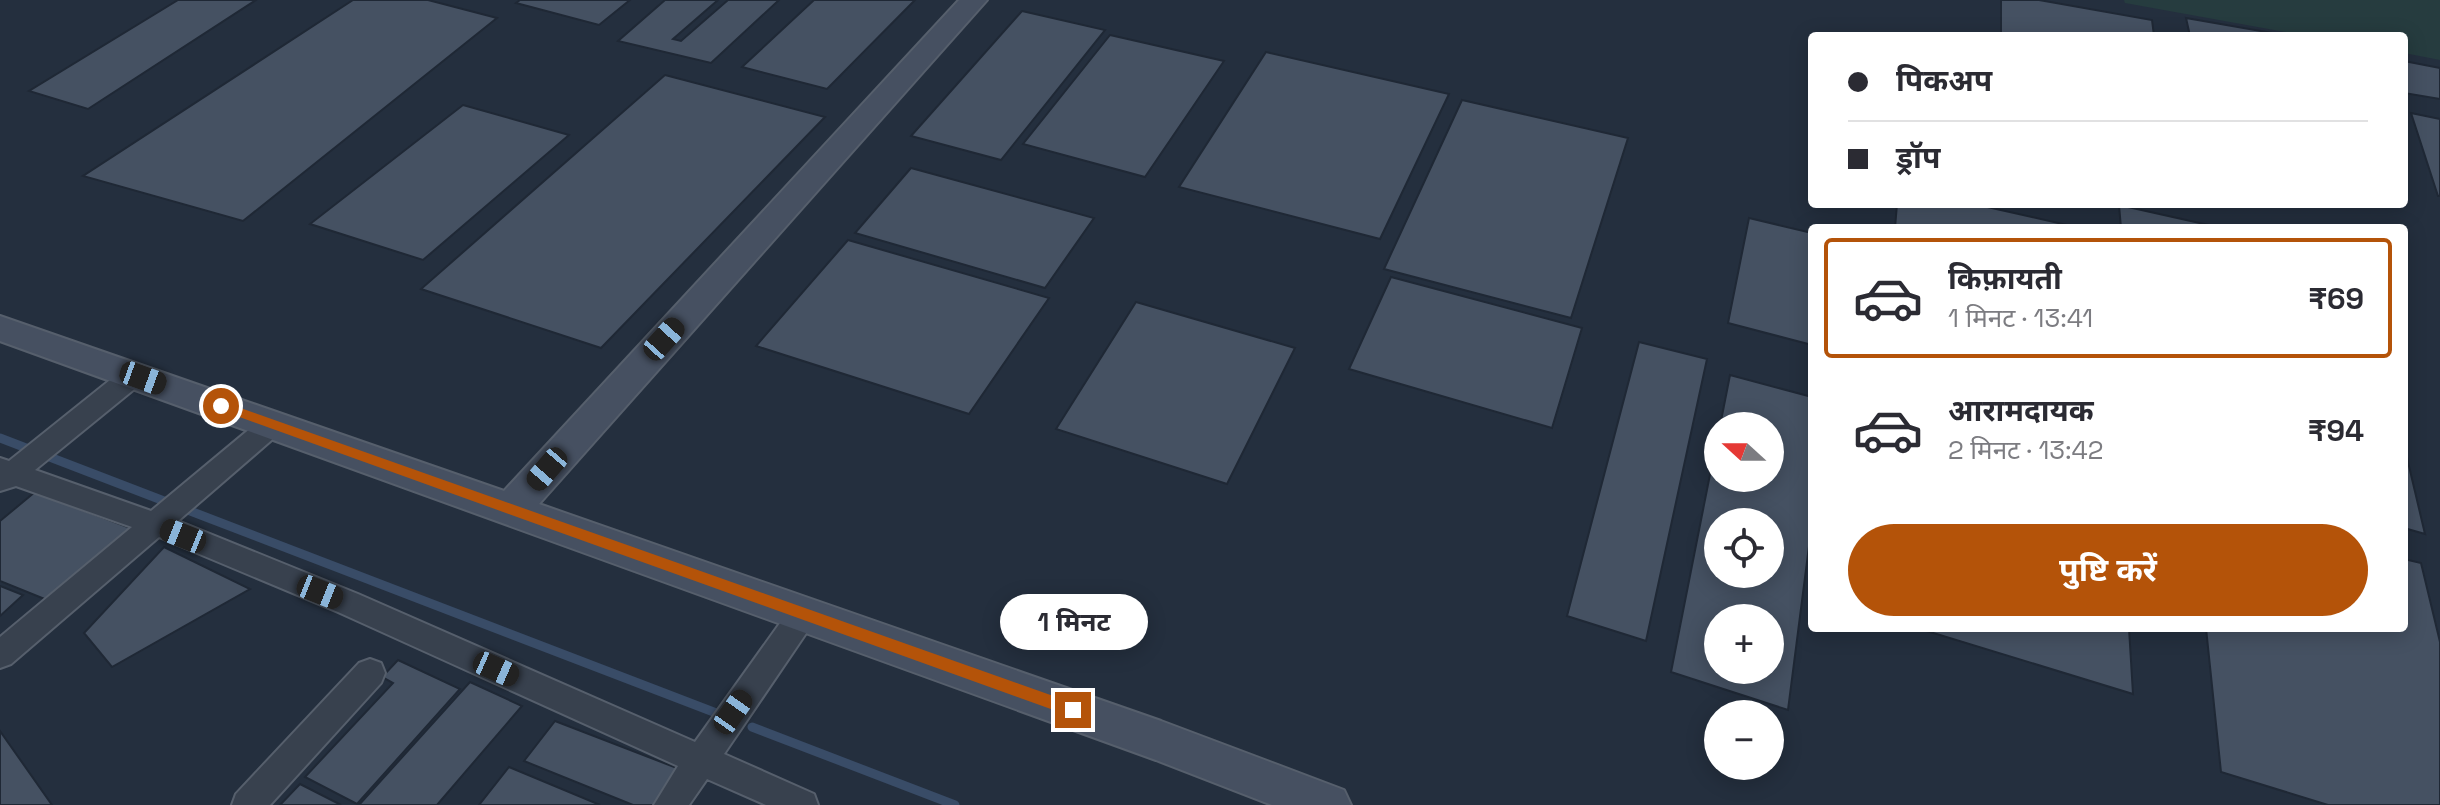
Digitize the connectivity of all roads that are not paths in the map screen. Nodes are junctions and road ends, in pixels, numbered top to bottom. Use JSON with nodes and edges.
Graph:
{"nodes":[{"id":1,"x":974,"y":0,"type":"edge"},
{"id":2,"x":0,"y":328,"type":"edge"},
{"id":3,"x":134,"y":375,"type":"junction"},
{"id":4,"x":273,"y":424,"type":"junction"},
{"id":5,"x":19,"y":465,"type":"edge"},
{"id":6,"x":511,"y":509,"type":"junction"},
{"id":7,"x":170,"y":512,"type":"junction"},
{"id":8,"x":803,"y":614,"type":"junction"},
{"id":9,"x":0,"y":655,"type":"edge"},
{"id":10,"x":370,"y":673,"type":"dead end"},
{"id":11,"x":698,"y":761,"type":"junction"},
{"id":12,"x":248,"y":805,"type":"edge"},
{"id":13,"x":670,"y":805,"type":"edge"},
{"id":14,"x":802,"y":805,"type":"edge"},
{"id":15,"x":1328,"y":805,"type":"edge"}],
"edges":[{"from":1,"to":6,"type":"street"},
{"from":2,"to":3,"type":"street"},
{"from":3,"to":4,"type":"street"},
{"from":3,"to":5,"type":"street"},
{"from":4,"to":6,"type":"street"},
{"from":4,"to":7,"type":"street"},
{"from":5,"to":7,"type":"street"},
{"from":6,"to":8,"type":"street"},
{"from":7,"to":9,"type":"street"},
{"from":7,"to":11,"type":"street"},
{"from":8,"to":11,"type":"street"},
{"from":8,"to":15,"type":"street"},
{"from":10,"to":12,"type":"street"},
{"from":11,"to":13,"type":"street"},
{"from":11,"to":14,"type":"street"}]}
